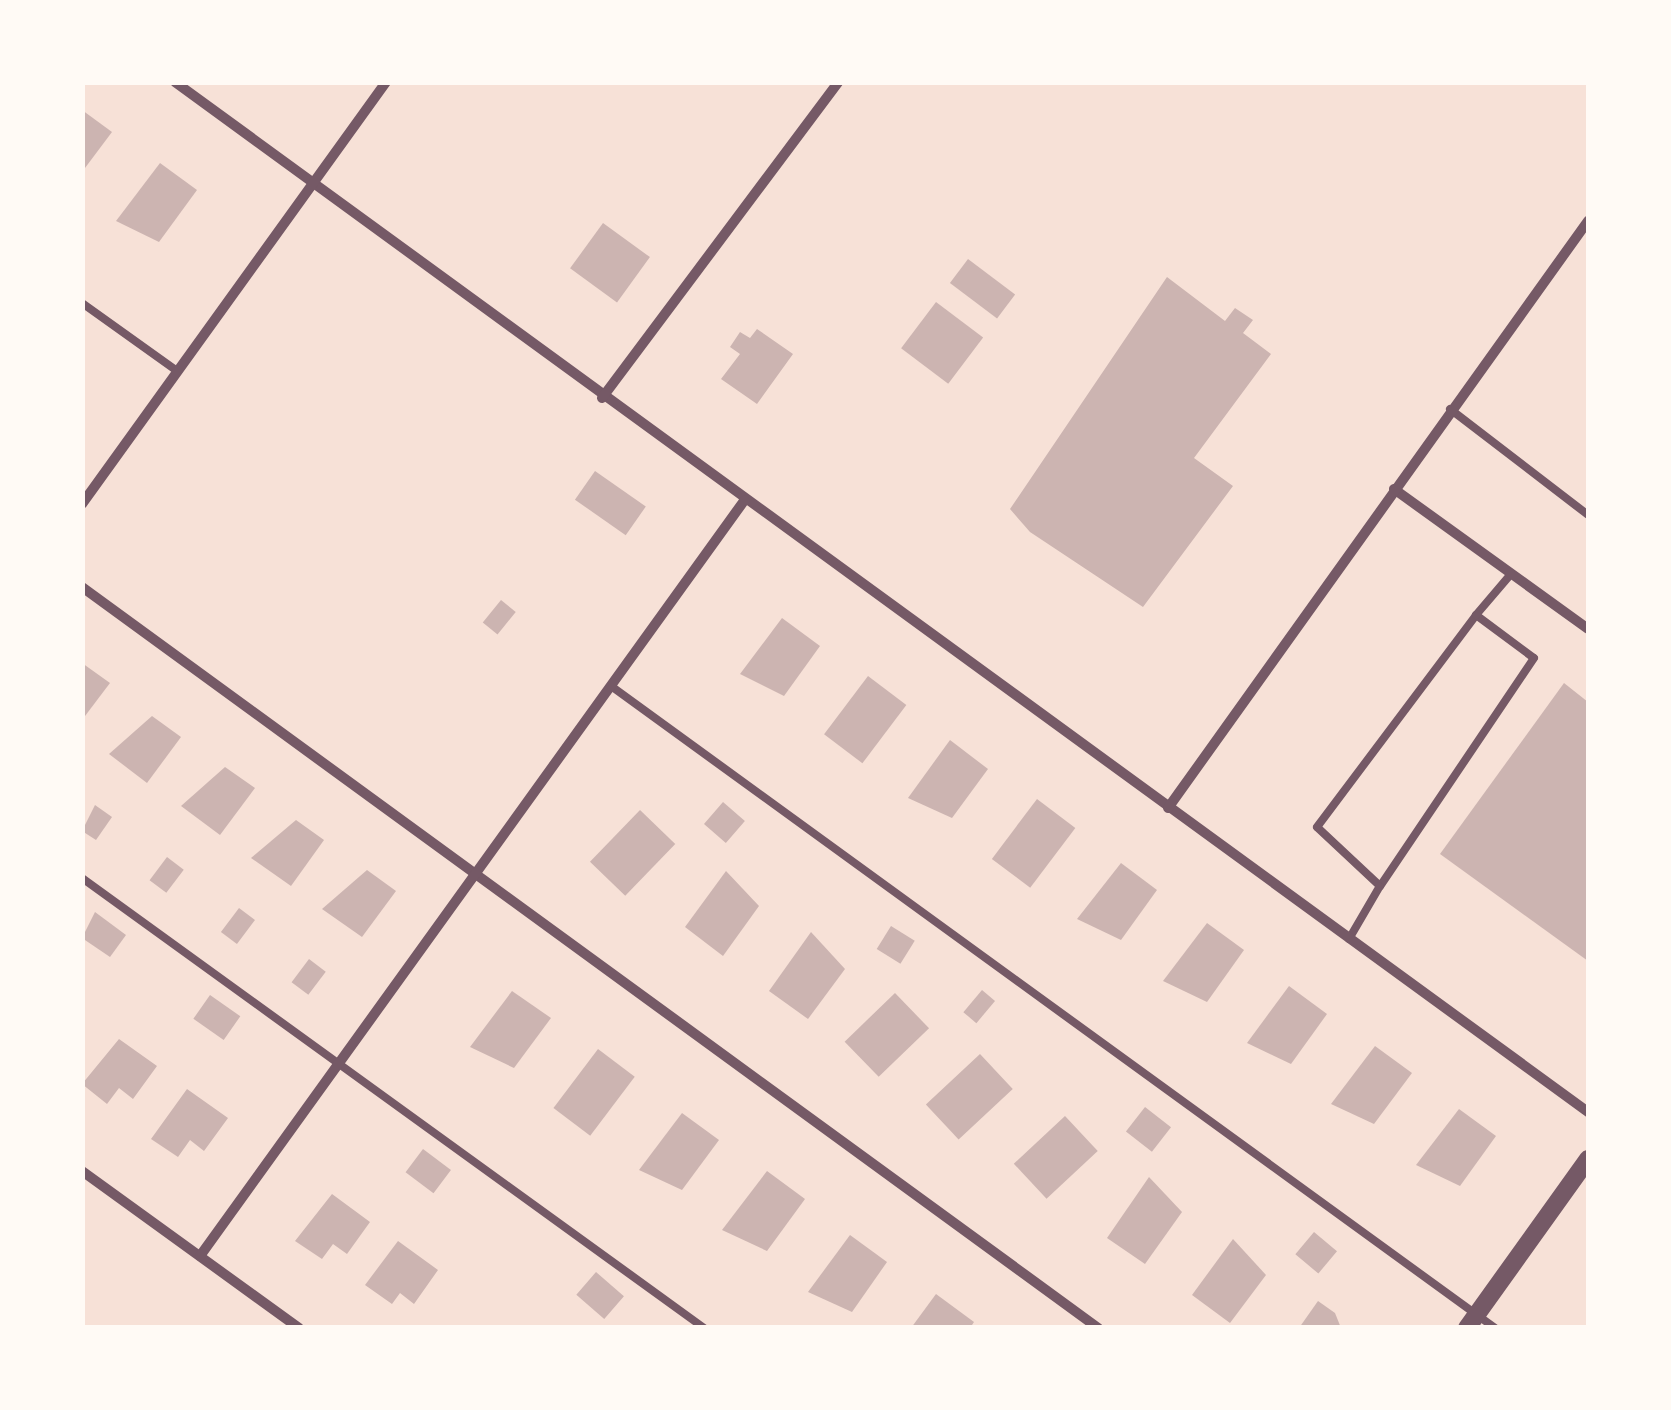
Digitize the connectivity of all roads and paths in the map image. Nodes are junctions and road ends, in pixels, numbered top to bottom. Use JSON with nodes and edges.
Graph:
{"nodes":[{"id":1,"x":175,"y":82,"type":"edge"},
{"id":2,"x":386,"y":82,"type":"edge"},
{"id":3,"x":838,"y":82,"type":"edge"},
{"id":4,"x":313,"y":183,"type":"junction"},
{"id":5,"x":1588,"y":221,"type":"edge"},
{"id":6,"x":82,"y":303,"type":"edge"},
{"id":7,"x":177,"y":372,"type":"junction"},
{"id":8,"x":602,"y":398,"type":"junction"},
{"id":9,"x":1450,"y":409,"type":"junction"},
{"id":10,"x":1394,"y":489,"type":"junction"},
{"id":11,"x":744,"y":501,"type":"junction"},
{"id":12,"x":82,"y":504,"type":"edge"},
{"id":13,"x":1588,"y":515,"type":"edge"},
{"id":14,"x":1511,"y":574,"type":"junction"},
{"id":15,"x":82,"y":587,"type":"edge"},
{"id":16,"x":1476,"y":615,"type":"junction"},
{"id":17,"x":1588,"y":630,"type":"edge"},
{"id":18,"x":612,"y":686,"type":"junction"},
{"id":19,"x":1168,"y":808,"type":"junction"},
{"id":20,"x":474,"y":874,"type":"junction"},
{"id":21,"x":82,"y":878,"type":"edge"},
{"id":22,"x":1380,"y":886,"type":"junction"},
{"id":23,"x":1349,"y":939,"type":"junction"},
{"id":24,"x":336,"y":1062,"type":"junction"},
{"id":25,"x":1588,"y":1112,"type":"edge"},
{"id":26,"x":1588,"y":1159,"type":"edge"},
{"id":27,"x":82,"y":1171,"type":"edge"},
{"id":28,"x":200,"y":1256,"type":"junction"},
{"id":29,"x":1471,"y":1321,"type":"edge"},
{"id":30,"x":299,"y":1328,"type":"edge"},
{"id":31,"x":704,"y":1328,"type":"edge"},
{"id":32,"x":1098,"y":1328,"type":"edge"},
{"id":33,"x":1495,"y":1328,"type":"edge"}],
"edges":[{"from":1,"to":4,"type":"street"},
{"from":2,"to":4,"type":"street"},
{"from":3,"to":8,"type":"street"},
{"from":4,"to":7,"type":"street"},
{"from":4,"to":8,"type":"street"},
{"from":5,"to":9,"type":"street"},
{"from":6,"to":7,"type":"lane"},
{"from":7,"to":12,"type":"street"},
{"from":8,"to":11,"type":"street"},
{"from":9,"to":10,"type":"street"},
{"from":9,"to":13,"type":"lane"},
{"from":10,"to":14,"type":"street"},
{"from":10,"to":19,"type":"street"},
{"from":11,"to":18,"type":"street"},
{"from":11,"to":19,"type":"street"},
{"from":14,"to":16,"type":"lane"},
{"from":14,"to":17,"type":"street"},
{"from":15,"to":20,"type":"street"},
{"from":16,"to":22,"type":"lane"},
{"from":16,"to":22,"type":"lane"},
{"from":18,"to":20,"type":"street"},
{"from":18,"to":29,"type":"lane"},
{"from":19,"to":23,"type":"street"},
{"from":20,"to":24,"type":"street"},
{"from":20,"to":32,"type":"street"},
{"from":21,"to":24,"type":"lane"},
{"from":22,"to":23,"type":"lane"},
{"from":23,"to":25,"type":"street"},
{"from":24,"to":28,"type":"street"},
{"from":24,"to":31,"type":"lane"},
{"from":26,"to":29,"type":"street"},
{"from":27,"to":28,"type":"street"},
{"from":28,"to":30,"type":"street"},
{"from":29,"to":33,"type":"lane"}]}
